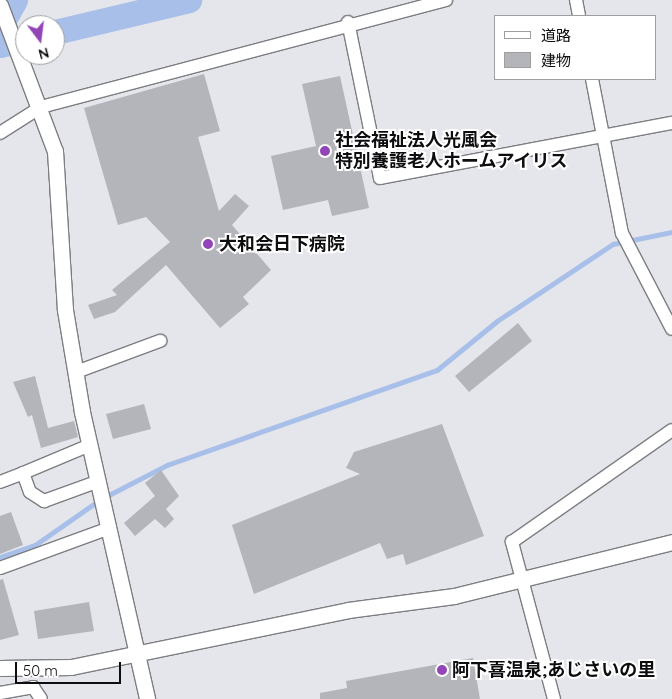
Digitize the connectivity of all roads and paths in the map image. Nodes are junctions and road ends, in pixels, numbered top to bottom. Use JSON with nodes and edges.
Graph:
{"nodes":[{"id":1,"x":446,"y":0,"type":"edge"},
{"id":2,"x":576,"y":0,"type":"edge"},
{"id":3,"x":0,"y":5,"type":"edge"},
{"id":4,"x":579,"y":15,"type":"edge"},
{"id":5,"x":348,"y":22,"type":"junction"},
{"id":6,"x":592,"y":80,"type":"edge"},
{"id":7,"x":41,"y":107,"type":"junction"},
{"id":8,"x":672,"y":123,"type":"edge"},
{"id":9,"x":0,"y":133,"type":"edge"},
{"id":10,"x":604,"y":136,"type":"junction"},
{"id":11,"x":672,"y":330,"type":"edge"},
{"id":12,"x":160,"y":341,"type":"dead end"},
{"id":13,"x":76,"y":372,"type":"junction"},
{"id":14,"x":672,"y":430,"type":"edge"},
{"id":15,"x":90,"y":445,"type":"junction"},
{"id":16,"x":23,"y":473,"type":"junction"},
{"id":17,"x":0,"y":482,"type":"edge"},
{"id":18,"x":102,"y":494,"type":"junction"},
{"id":19,"x":110,"y":528,"type":"junction"},
{"id":20,"x":672,"y":542,"type":"edge"},
{"id":21,"x":0,"y":568,"type":"edge"},
{"id":22,"x":522,"y":582,"type":"junction"},
{"id":23,"x":137,"y":654,"type":"junction"},
{"id":24,"x":0,"y":668,"type":"edge"},
{"id":25,"x":0,"y":693,"type":"edge"},
{"id":26,"x":41,"y":699,"type":"edge"},
{"id":27,"x":147,"y":699,"type":"edge"},
{"id":28,"x":554,"y":699,"type":"edge"}],
"edges":[{"from":1,"to":5,"type":"street"},
{"from":2,"to":4,"type":"street"},
{"from":3,"to":7,"type":"street"},
{"from":5,"to":7,"type":"street"},
{"from":5,"to":10,"type":"street"},
{"from":6,"to":10,"type":"street"},
{"from":7,"to":9,"type":"street"},
{"from":7,"to":13,"type":"street"},
{"from":8,"to":10,"type":"street"},
{"from":10,"to":11,"type":"street"},
{"from":12,"to":13,"type":"street"},
{"from":13,"to":15,"type":"street"},
{"from":14,"to":22,"type":"street"},
{"from":15,"to":16,"type":"street"},
{"from":15,"to":18,"type":"street"},
{"from":16,"to":17,"type":"street"},
{"from":16,"to":18,"type":"street"},
{"from":18,"to":19,"type":"street"},
{"from":19,"to":21,"type":"street"},
{"from":19,"to":23,"type":"street"},
{"from":20,"to":22,"type":"street"},
{"from":22,"to":23,"type":"street"},
{"from":22,"to":28,"type":"street"},
{"from":23,"to":24,"type":"street"},
{"from":23,"to":27,"type":"street"},
{"from":25,"to":26,"type":"street"}]}
